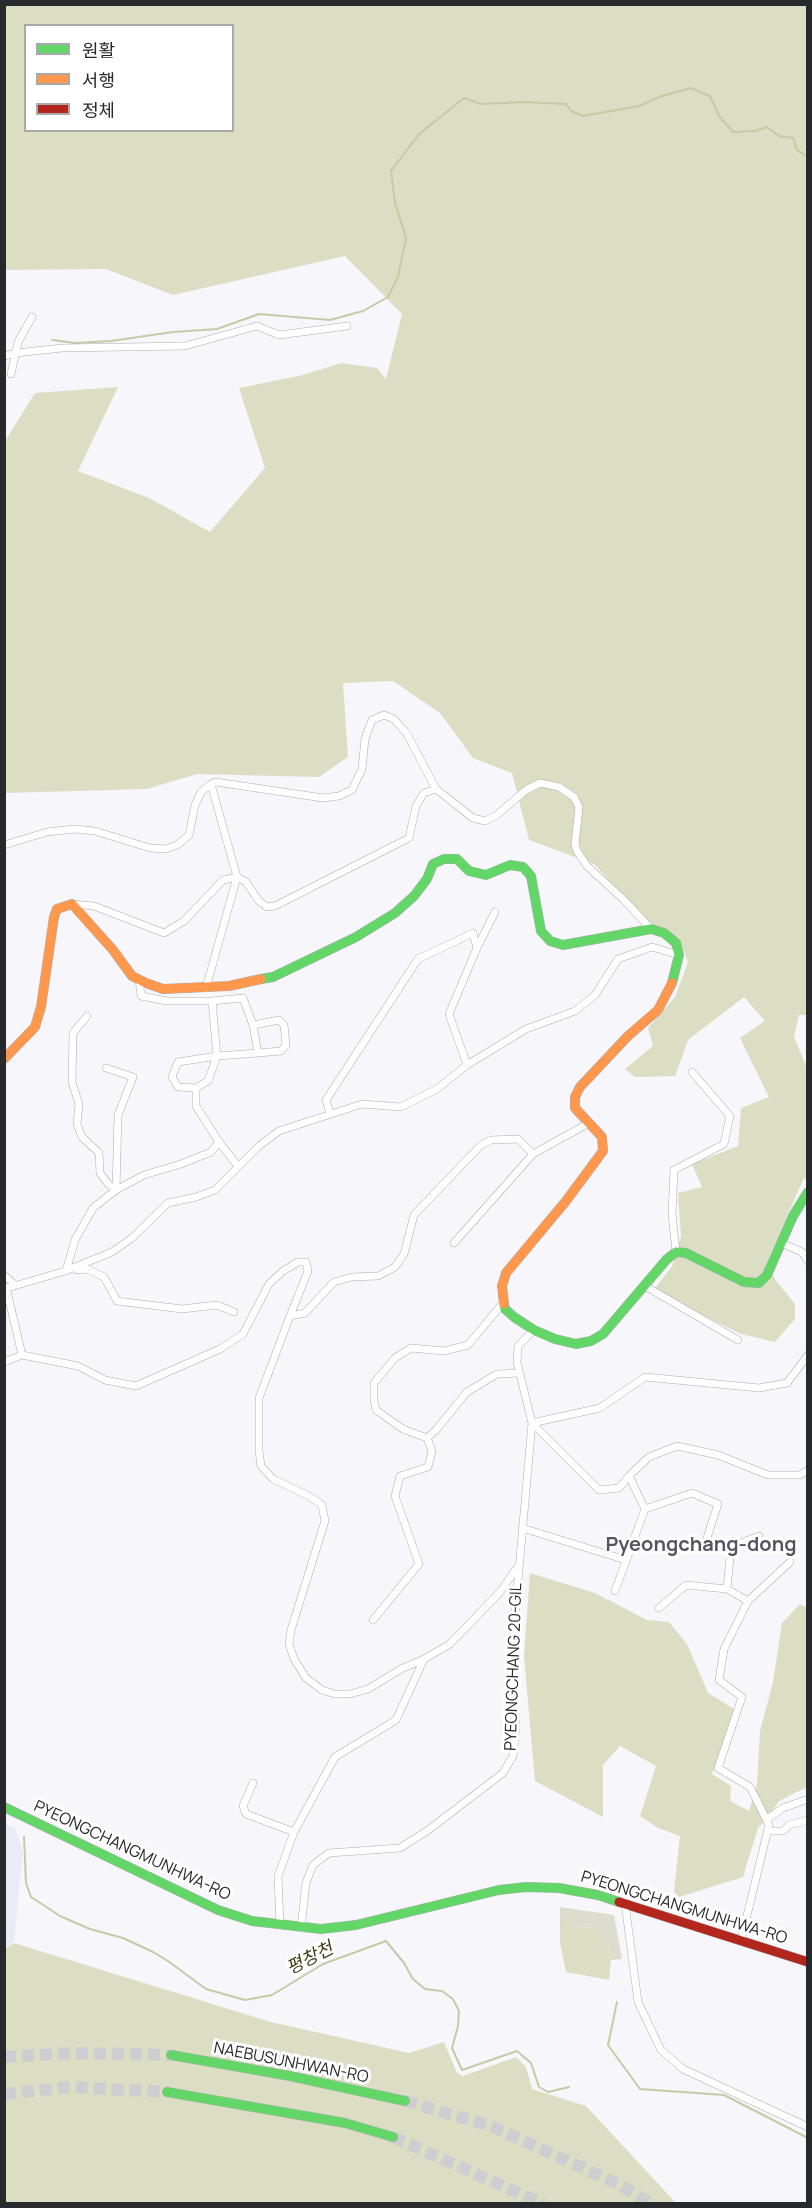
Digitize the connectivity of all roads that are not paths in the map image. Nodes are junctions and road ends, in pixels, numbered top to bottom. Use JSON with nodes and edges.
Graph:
{"nodes":[{"id":1,"x":32,"y":317,"type":"dead end"},
{"id":2,"x":347,"y":326,"type":"dead end"},
{"id":3,"x":16,"y":353,"type":"junction"},
{"id":4,"x":4,"y":356,"type":"edge"},
{"id":5,"x":11,"y":374,"type":"dead end"},
{"id":6,"x":211,"y":784,"type":"junction"},
{"id":7,"x":436,"y":789,"type":"junction"},
{"id":8,"x":4,"y":845,"type":"edge"},
{"id":9,"x":237,"y":877,"type":"junction"},
{"id":10,"x":72,"y":904,"type":"junction"},
{"id":11,"x":495,"y":912,"type":"dead end"},
{"id":12,"x":651,"y":929,"type":"junction"},
{"id":13,"x":477,"y":948,"type":"junction"},
{"id":14,"x":679,"y":955,"type":"junction"},
{"id":15,"x":139,"y":979,"type":"junction"},
{"id":16,"x":206,"y":988,"type":"junction"},
{"id":17,"x":212,"y":1001,"type":"junction"},
{"id":18,"x":87,"y":1016,"type":"dead end"},
{"id":19,"x":253,"y":1025,"type":"junction"},
{"id":20,"x":258,"y":1053,"type":"junction"},
{"id":21,"x":217,"y":1056,"type":"junction"},
{"id":22,"x":4,"y":1059,"type":"edge"},
{"id":23,"x":467,"y":1065,"type":"junction"},
{"id":24,"x":106,"y":1068,"type":"dead end"},
{"id":25,"x":692,"y":1072,"type":"dead end"},
{"id":26,"x":196,"y":1088,"type":"junction"},
{"id":27,"x":330,"y":1113,"type":"junction"},
{"id":28,"x":589,"y":1123,"type":"junction"},
{"id":29,"x":219,"y":1142,"type":"junction"},
{"id":30,"x":533,"y":1154,"type":"junction"},
{"id":31,"x":238,"y":1166,"type":"junction"},
{"id":32,"x":116,"y":1190,"type":"junction"},
{"id":33,"x":807,"y":1192,"type":"edge"},
{"id":34,"x":454,"y":1243,"type":"dead end"},
{"id":35,"x":781,"y":1243,"type":"junction"},
{"id":36,"x":676,"y":1252,"type":"junction"},
{"id":37,"x":807,"y":1261,"type":"edge"},
{"id":38,"x":66,"y":1271,"type":"junction"},
{"id":39,"x":4,"y":1275,"type":"edge"},
{"id":40,"x":15,"y":1285,"type":"junction"},
{"id":41,"x":645,"y":1286,"type":"junction"},
{"id":42,"x":5,"y":1288,"type":"edge"},
{"id":43,"x":503,"y":1303,"type":"junction"},
{"id":44,"x":234,"y":1312,"type":"dead end"},
{"id":45,"x":290,"y":1316,"type":"junction"},
{"id":46,"x":534,"y":1330,"type":"junction"},
{"id":47,"x":738,"y":1340,"type":"dead end"},
{"id":48,"x":22,"y":1355,"type":"junction"},
{"id":49,"x":807,"y":1355,"type":"edge"},
{"id":50,"x":4,"y":1362,"type":"edge"},
{"id":51,"x":519,"y":1373,"type":"junction"},
{"id":52,"x":532,"y":1423,"type":"junction"},
{"id":53,"x":427,"y":1438,"type":"junction"},
{"id":54,"x":807,"y":1470,"type":"edge"},
{"id":55,"x":628,"y":1476,"type":"junction"},
{"id":56,"x":645,"y":1509,"type":"junction"},
{"id":57,"x":522,"y":1528,"type":"junction"},
{"id":58,"x":759,"y":1536,"type":"dead end"},
{"id":59,"x":731,"y":1546,"type":"junction"},
{"id":60,"x":626,"y":1560,"type":"junction"},
{"id":61,"x":790,"y":1562,"type":"dead end"},
{"id":62,"x":519,"y":1565,"type":"junction"},
{"id":63,"x":727,"y":1589,"type":"junction"},
{"id":64,"x":615,"y":1591,"type":"dead end"},
{"id":65,"x":748,"y":1601,"type":"junction"},
{"id":66,"x":659,"y":1608,"type":"dead end"},
{"id":67,"x":373,"y":1620,"type":"dead end"},
{"id":68,"x":424,"y":1659,"type":"junction"},
{"id":69,"x":253,"y":1783,"type":"dead end"},
{"id":70,"x":807,"y":1799,"type":"edge"},
{"id":71,"x":4,"y":1807,"type":"edge"},
{"id":72,"x":767,"y":1819,"type":"junction"},
{"id":73,"x":807,"y":1820,"type":"edge"},
{"id":74,"x":768,"y":1831,"type":"junction"},
{"id":75,"x":294,"y":1832,"type":"junction"},
{"id":76,"x":625,"y":1903,"type":"junction"},
{"id":77,"x":280,"y":1925,"type":"junction"},
{"id":78,"x":301,"y":1928,"type":"junction"},
{"id":79,"x":741,"y":1940,"type":"junction"},
{"id":80,"x":807,"y":1962,"type":"edge"},
{"id":81,"x":171,"y":2055,"type":"tunnel mouth"},
{"id":82,"x":167,"y":2092,"type":"tunnel mouth"},
{"id":83,"x":405,"y":2101,"type":"tunnel mouth"},
{"id":84,"x":807,"y":2127,"type":"edge"},
{"id":85,"x":393,"y":2137,"type":"tunnel mouth"}],
"edges":[{"from":1,"to":3,"type":"street"},
{"from":2,"to":3,"type":"street"},
{"from":3,"to":4,"type":"street"},
{"from":3,"to":5,"type":"street"},
{"from":6,"to":7,"type":"street"},
{"from":6,"to":8,"type":"street"},
{"from":6,"to":9,"type":"street"},
{"from":7,"to":9,"type":"street"},
{"from":7,"to":12,"type":"street"},
{"from":9,"to":10,"type":"street"},
{"from":9,"to":16,"type":"street"},
{"from":10,"to":15,"type":"main road"},
{"from":10,"to":22,"type":"main road"},
{"from":11,"to":13,"type":"street"},
{"from":12,"to":14,"type":"main road"},
{"from":12,"to":16,"type":"main road"},
{"from":13,"to":23,"type":"street"},
{"from":13,"to":27,"type":"street"},
{"from":14,"to":23,"type":"street"},
{"from":14,"to":28,"type":"main road"},
{"from":15,"to":16,"type":"main road"},
{"from":15,"to":17,"type":"street"},
{"from":17,"to":19,"type":"street"},
{"from":17,"to":21,"type":"street"},
{"from":18,"to":32,"type":"street"},
{"from":19,"to":20,"type":"street"},
{"from":19,"to":20,"type":"street"},
{"from":20,"to":21,"type":"street"},
{"from":21,"to":26,"type":"street"},
{"from":21,"to":26,"type":"street"},
{"from":23,"to":27,"type":"street"},
{"from":24,"to":32,"type":"street"},
{"from":25,"to":36,"type":"street"},
{"from":26,"to":29,"type":"street"},
{"from":27,"to":31,"type":"street"},
{"from":28,"to":30,"type":"street"},
{"from":28,"to":43,"type":"main road"},
{"from":29,"to":31,"type":"street"},
{"from":29,"to":32,"type":"street"},
{"from":30,"to":34,"type":"street"},
{"from":30,"to":45,"type":"street"},
{"from":31,"to":38,"type":"street"},
{"from":32,"to":38,"type":"street"},
{"from":33,"to":35,"type":"main road"},
{"from":35,"to":36,"type":"main road"},
{"from":35,"to":37,"type":"street"},
{"from":36,"to":41,"type":"main road"},
{"from":38,"to":40,"type":"street"},
{"from":38,"to":44,"type":"street"},
{"from":39,"to":40,"type":"street"},
{"from":40,"to":42,"type":"street"},
{"from":41,"to":46,"type":"main road"},
{"from":41,"to":47,"type":"street"},
{"from":42,"to":48,"type":"street"},
{"from":43,"to":46,"type":"main road"},
{"from":43,"to":53,"type":"street"},
{"from":45,"to":48,"type":"street"},
{"from":45,"to":68,"type":"street"},
{"from":46,"to":51,"type":"street","name":"PYEONGCHANG 20-GIL"},
{"from":48,"to":50,"type":"street"},
{"from":49,"to":52,"type":"street"},
{"from":51,"to":52,"type":"street","name":"PYEONGCHANG 20-GIL"},
{"from":51,"to":53,"type":"street"},
{"from":52,"to":55,"type":"street"},
{"from":52,"to":57,"type":"street","name":"PYEONGCHANG 20-GIL"},
{"from":53,"to":67,"type":"street"},
{"from":54,"to":55,"type":"street"},
{"from":55,"to":56,"type":"street"},
{"from":56,"to":59,"type":"street"},
{"from":56,"to":60,"type":"street"},
{"from":57,"to":60,"type":"street"},
{"from":57,"to":62,"type":"street","name":"PYEONGCHANG 20-GIL"},
{"from":58,"to":59,"type":"street"},
{"from":59,"to":63,"type":"street"},
{"from":60,"to":64,"type":"street"},
{"from":61,"to":65,"type":"street"},
{"from":62,"to":68,"type":"street"},
{"from":62,"to":78,"type":"street","name":"PYEONGCHANG 20-GIL"},
{"from":63,"to":65,"type":"street"},
{"from":63,"to":66,"type":"street"},
{"from":65,"to":72,"type":"street"},
{"from":68,"to":75,"type":"street"},
{"from":69,"to":75,"type":"street"},
{"from":70,"to":72,"type":"street"},
{"from":71,"to":77,"type":"main road","name":"PYEONGCHANGMUNHWA-RO"},
{"from":72,"to":74,"type":"street"},
{"from":73,"to":74,"type":"street"},
{"from":74,"to":79,"type":"street"},
{"from":75,"to":77,"type":"street"},
{"from":76,"to":78,"type":"main road","name":"PYEONGCHANGMUNHWA-RO"},
{"from":76,"to":79,"type":"main road","name":"PYEONGCHANGMUNHWA-RO"},
{"from":76,"to":84,"type":"street"},
{"from":77,"to":78,"type":"main road","name":"PYEONGCHANGMUNHWA-RO"},
{"from":79,"to":80,"type":"main road","name":"PYEONGCHANGMUNHWA-RO"},
{"from":81,"to":83,"type":"main road","name":"NAEBUSUNHWAN-RO"},
{"from":82,"to":85,"type":"main road"}]}
